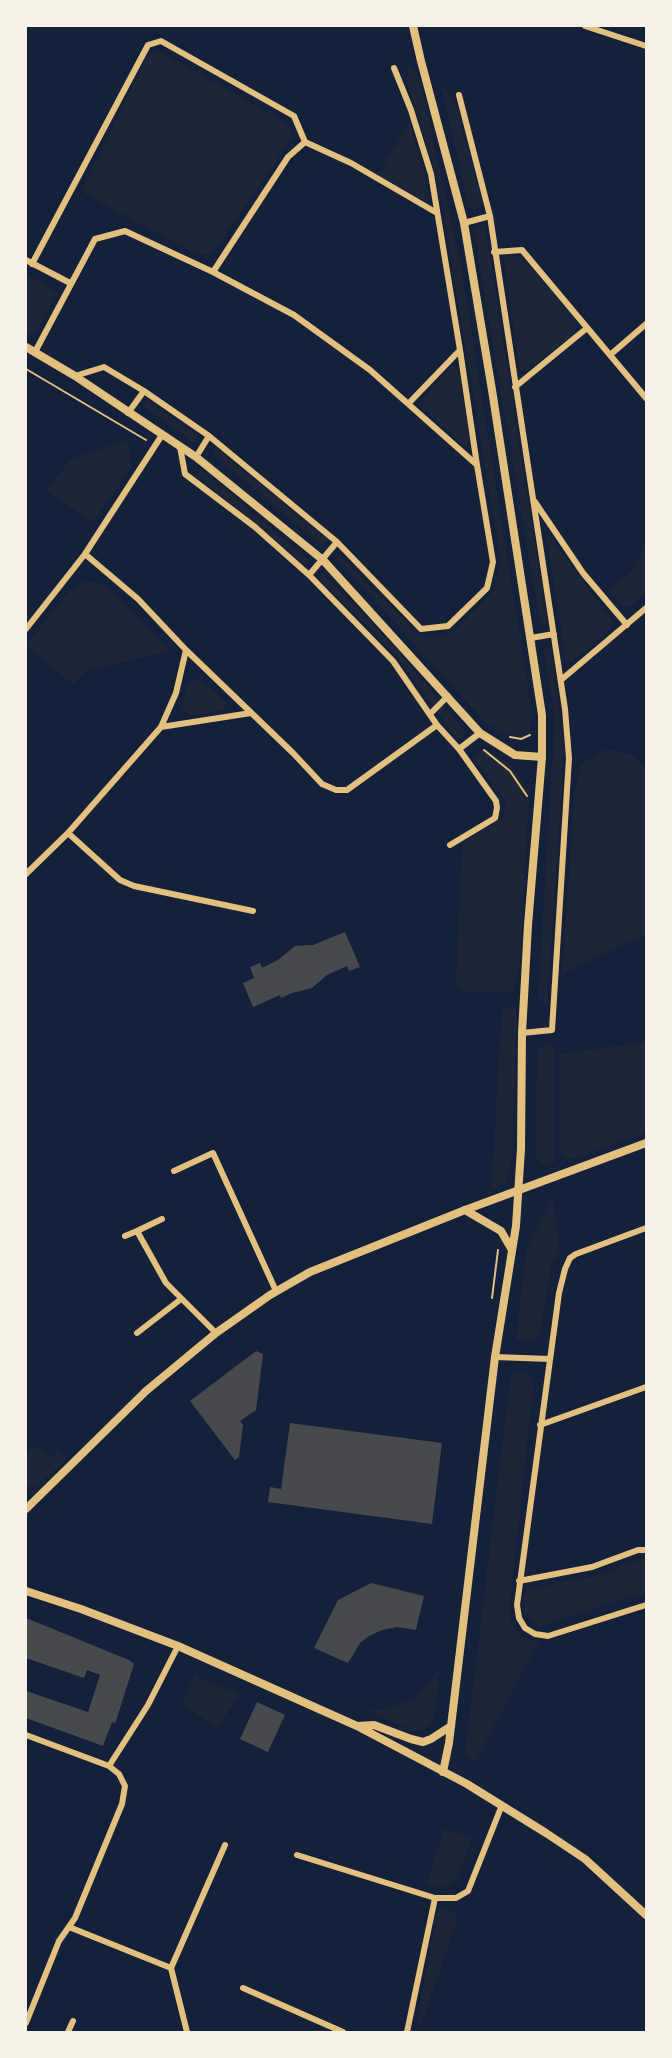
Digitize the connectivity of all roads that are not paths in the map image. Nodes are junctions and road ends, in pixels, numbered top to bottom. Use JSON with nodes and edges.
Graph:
{"nodes":[{"id":1,"x":413,"y":26,"type":"edge"},
{"id":2,"x":585,"y":26,"type":"edge"},
{"id":3,"x":602,"y":28,"type":"edge"},
{"id":4,"x":646,"y":46,"type":"edge"},
{"id":5,"x":394,"y":68,"type":"dead end"},
{"id":6,"x":459,"y":95,"type":"dead end"},
{"id":7,"x":305,"y":142,"type":"junction"},
{"id":8,"x":437,"y":213,"type":"junction"},
{"id":9,"x":490,"y":216,"type":"junction"},
{"id":10,"x":464,"y":223,"type":"junction"},
{"id":11,"x":494,"y":252,"type":"junction"},
{"id":12,"x":29,"y":262,"type":"edge"},
{"id":13,"x":213,"y":272,"type":"junction"},
{"id":14,"x":70,"y":283,"type":"junction"},
{"id":15,"x":646,"y":324,"type":"edge"},
{"id":16,"x":587,"y":328,"type":"junction"},
{"id":17,"x":26,"y":347,"type":"edge"},
{"id":18,"x":460,"y":350,"type":"junction"},
{"id":19,"x":35,"y":352,"type":"junction"},
{"id":20,"x":610,"y":355,"type":"junction"},
{"id":21,"x":75,"y":376,"type":"junction"},
{"id":22,"x":515,"y":387,"type":"junction"},
{"id":23,"x":144,"y":390,"type":"junction"},
{"id":24,"x":646,"y":398,"type":"edge"},
{"id":25,"x":409,"y":403,"type":"junction"},
{"id":26,"x":128,"y":413,"type":"junction"},
{"id":27,"x":162,"y":435,"type":"junction"},
{"id":28,"x":209,"y":436,"type":"junction"},
{"id":29,"x":180,"y":447,"type":"junction"},
{"id":30,"x":196,"y":457,"type":"junction"},
{"id":31,"x":477,"y":465,"type":"junction"},
{"id":32,"x":533,"y":499,"type":"junction"},
{"id":33,"x":337,"y":542,"type":"junction"},
{"id":34,"x":85,"y":554,"type":"junction"},
{"id":35,"x":323,"y":560,"type":"junction"},
{"id":36,"x":309,"y":575,"type":"junction"},
{"id":37,"x":646,"y":608,"type":"edge"},
{"id":38,"x":627,"y":625,"type":"junction"},
{"id":39,"x":26,"y":629,"type":"edge"},
{"id":40,"x":554,"y":634,"type":"junction"},
{"id":41,"x":531,"y":638,"type":"junction"},
{"id":42,"x":186,"y":650,"type":"junction"},
{"id":43,"x":561,"y":680,"type":"junction"},
{"id":44,"x":448,"y":696,"type":"junction"},
{"id":45,"x":251,"y":713,"type":"junction"},
{"id":46,"x":430,"y":714,"type":"junction"},
{"id":47,"x":436,"y":725,"type":"junction"},
{"id":48,"x":161,"y":727,"type":"junction"},
{"id":49,"x":480,"y":733,"type":"junction"},
{"id":50,"x":459,"y":749,"type":"junction"},
{"id":51,"x":542,"y":758,"type":"junction"},
{"id":52,"x":68,"y":833,"type":"junction"},
{"id":53,"x":450,"y":845,"type":"dead end"},
{"id":54,"x":26,"y":874,"type":"edge"},
{"id":55,"x":253,"y":910,"type":"dead end"},
{"id":56,"x":522,"y":1033,"type":"junction"},
{"id":57,"x":646,"y":1143,"type":"edge"},
{"id":58,"x":174,"y":1171,"type":"dead end"},
{"id":59,"x":518,"y":1191,"type":"junction"},
{"id":60,"x":465,"y":1210,"type":"junction"},
{"id":61,"x":162,"y":1220,"type":"dead end"},
{"id":62,"x":646,"y":1228,"type":"edge"},
{"id":63,"x":137,"y":1231,"type":"junction"},
{"id":64,"x":125,"y":1236,"type":"dead end"},
{"id":65,"x":512,"y":1250,"type":"junction"},
{"id":66,"x":276,"y":1291,"type":"junction"},
{"id":67,"x":181,"y":1299,"type":"junction"},
{"id":68,"x":137,"y":1333,"type":"dead end"},
{"id":69,"x":216,"y":1333,"type":"junction"},
{"id":70,"x":495,"y":1357,"type":"junction"},
{"id":71,"x":550,"y":1359,"type":"junction"},
{"id":72,"x":646,"y":1387,"type":"edge"},
{"id":73,"x":540,"y":1425,"type":"junction"},
{"id":74,"x":26,"y":1509,"type":"edge"},
{"id":75,"x":646,"y":1550,"type":"edge"},
{"id":76,"x":519,"y":1581,"type":"junction"},
{"id":77,"x":26,"y":1591,"type":"edge"},
{"id":78,"x":646,"y":1605,"type":"edge"},
{"id":79,"x":178,"y":1646,"type":"junction"},
{"id":80,"x":357,"y":1726,"type":"junction"},
{"id":81,"x":451,"y":1726,"type":"junction"},
{"id":82,"x":26,"y":1735,"type":"edge"},
{"id":83,"x":109,"y":1766,"type":"junction"},
{"id":84,"x":443,"y":1772,"type":"junction"},
{"id":85,"x":502,"y":1805,"type":"junction"},
{"id":86,"x":225,"y":1845,"type":"dead end"},
{"id":87,"x":297,"y":1855,"type":"dead end"},
{"id":88,"x":435,"y":1898,"type":"junction"},
{"id":89,"x":646,"y":1915,"type":"edge"},
{"id":90,"x":69,"y":1927,"type":"junction"},
{"id":91,"x":171,"y":1968,"type":"junction"},
{"id":92,"x":243,"y":1988,"type":"dead end"},
{"id":93,"x":73,"y":2021,"type":"dead end"},
{"id":94,"x":26,"y":2023,"type":"edge"},
{"id":95,"x":68,"y":2032,"type":"edge"},
{"id":96,"x":187,"y":2032,"type":"edge"},
{"id":97,"x":343,"y":2032,"type":"edge"},
{"id":98,"x":407,"y":2032,"type":"edge"}],
"edges":[{"from":1,"to":10,"type":"main road"},
{"from":2,"to":3,"type":"street"},
{"from":3,"to":4,"type":"street"},
{"from":5,"to":8,"type":"street"},
{"from":6,"to":9,"type":"street"},
{"from":7,"to":8,"type":"street"},
{"from":7,"to":12,"type":"street"},
{"from":7,"to":13,"type":"street"},
{"from":8,"to":18,"type":"street"},
{"from":9,"to":10,"type":"street"},
{"from":9,"to":11,"type":"street"},
{"from":10,"to":41,"type":"main road"},
{"from":11,"to":16,"type":"street"},
{"from":11,"to":22,"type":"street"},
{"from":12,"to":14,"type":"street"},
{"from":13,"to":14,"type":"street"},
{"from":13,"to":25,"type":"street"},
{"from":14,"to":19,"type":"street"},
{"from":15,"to":20,"type":"street"},
{"from":16,"to":20,"type":"street"},
{"from":16,"to":22,"type":"street"},
{"from":17,"to":19,"type":"street"},
{"from":18,"to":25,"type":"street"},
{"from":18,"to":31,"type":"street"},
{"from":19,"to":21,"type":"street"},
{"from":20,"to":24,"type":"street"},
{"from":21,"to":23,"type":"street"},
{"from":21,"to":26,"type":"street"},
{"from":22,"to":32,"type":"street"},
{"from":23,"to":26,"type":"street"},
{"from":23,"to":28,"type":"street"},
{"from":25,"to":31,"type":"street"},
{"from":26,"to":27,"type":"street"},
{"from":27,"to":29,"type":"street"},
{"from":27,"to":34,"type":"street"},
{"from":28,"to":30,"type":"street"},
{"from":28,"to":33,"type":"street"},
{"from":29,"to":30,"type":"street"},
{"from":29,"to":36,"type":"street"},
{"from":30,"to":35,"type":"street"},
{"from":31,"to":33,"type":"street"},
{"from":32,"to":38,"type":"street"},
{"from":32,"to":40,"type":"street"},
{"from":33,"to":35,"type":"street"},
{"from":34,"to":39,"type":"street"},
{"from":34,"to":42,"type":"street"},
{"from":35,"to":36,"type":"street"},
{"from":35,"to":44,"type":"street"},
{"from":36,"to":46,"type":"street"},
{"from":37,"to":38,"type":"street"},
{"from":38,"to":43,"type":"street"},
{"from":40,"to":41,"type":"street"},
{"from":40,"to":43,"type":"street"},
{"from":41,"to":51,"type":"main road"},
{"from":42,"to":45,"type":"street"},
{"from":42,"to":48,"type":"street"},
{"from":43,"to":56,"type":"street"},
{"from":44,"to":46,"type":"street"},
{"from":44,"to":49,"type":"street"},
{"from":45,"to":47,"type":"street"},
{"from":45,"to":48,"type":"street"},
{"from":46,"to":47,"type":"street"},
{"from":47,"to":50,"type":"street"},
{"from":48,"to":52,"type":"street"},
{"from":49,"to":50,"type":"street"},
{"from":49,"to":51,"type":"street"},
{"from":50,"to":53,"type":"street"},
{"from":51,"to":56,"type":"main road"},
{"from":52,"to":54,"type":"street"},
{"from":52,"to":55,"type":"street"},
{"from":56,"to":59,"type":"main road"},
{"from":57,"to":59,"type":"street"},
{"from":58,"to":66,"type":"street"},
{"from":59,"to":60,"type":"street"},
{"from":59,"to":65,"type":"main road"},
{"from":60,"to":65,"type":"street"},
{"from":60,"to":66,"type":"street"},
{"from":61,"to":63,"type":"street"},
{"from":62,"to":71,"type":"street"},
{"from":63,"to":64,"type":"street"},
{"from":63,"to":67,"type":"street"},
{"from":65,"to":70,"type":"main road"},
{"from":66,"to":69,"type":"street"},
{"from":67,"to":68,"type":"street"},
{"from":67,"to":69,"type":"street"},
{"from":69,"to":74,"type":"street"},
{"from":70,"to":71,"type":"street"},
{"from":70,"to":81,"type":"main road"},
{"from":71,"to":73,"type":"street"},
{"from":72,"to":73,"type":"street"},
{"from":73,"to":76,"type":"street"},
{"from":75,"to":76,"type":"street"},
{"from":76,"to":78,"type":"street"},
{"from":77,"to":79,"type":"main road"},
{"from":79,"to":80,"type":"main road"},
{"from":79,"to":83,"type":"street"},
{"from":80,"to":81,"type":"main road"},
{"from":80,"to":84,"type":"main road"},
{"from":81,"to":84,"type":"main road"},
{"from":82,"to":83,"type":"street"},
{"from":83,"to":90,"type":"street"},
{"from":84,"to":85,"type":"main road"},
{"from":85,"to":88,"type":"street"},
{"from":85,"to":89,"type":"main road"},
{"from":86,"to":91,"type":"street"},
{"from":87,"to":88,"type":"street"},
{"from":88,"to":98,"type":"street"},
{"from":90,"to":91,"type":"street"},
{"from":90,"to":94,"type":"street"},
{"from":91,"to":96,"type":"street"},
{"from":92,"to":97,"type":"street"},
{"from":93,"to":95,"type":"street"}]}
